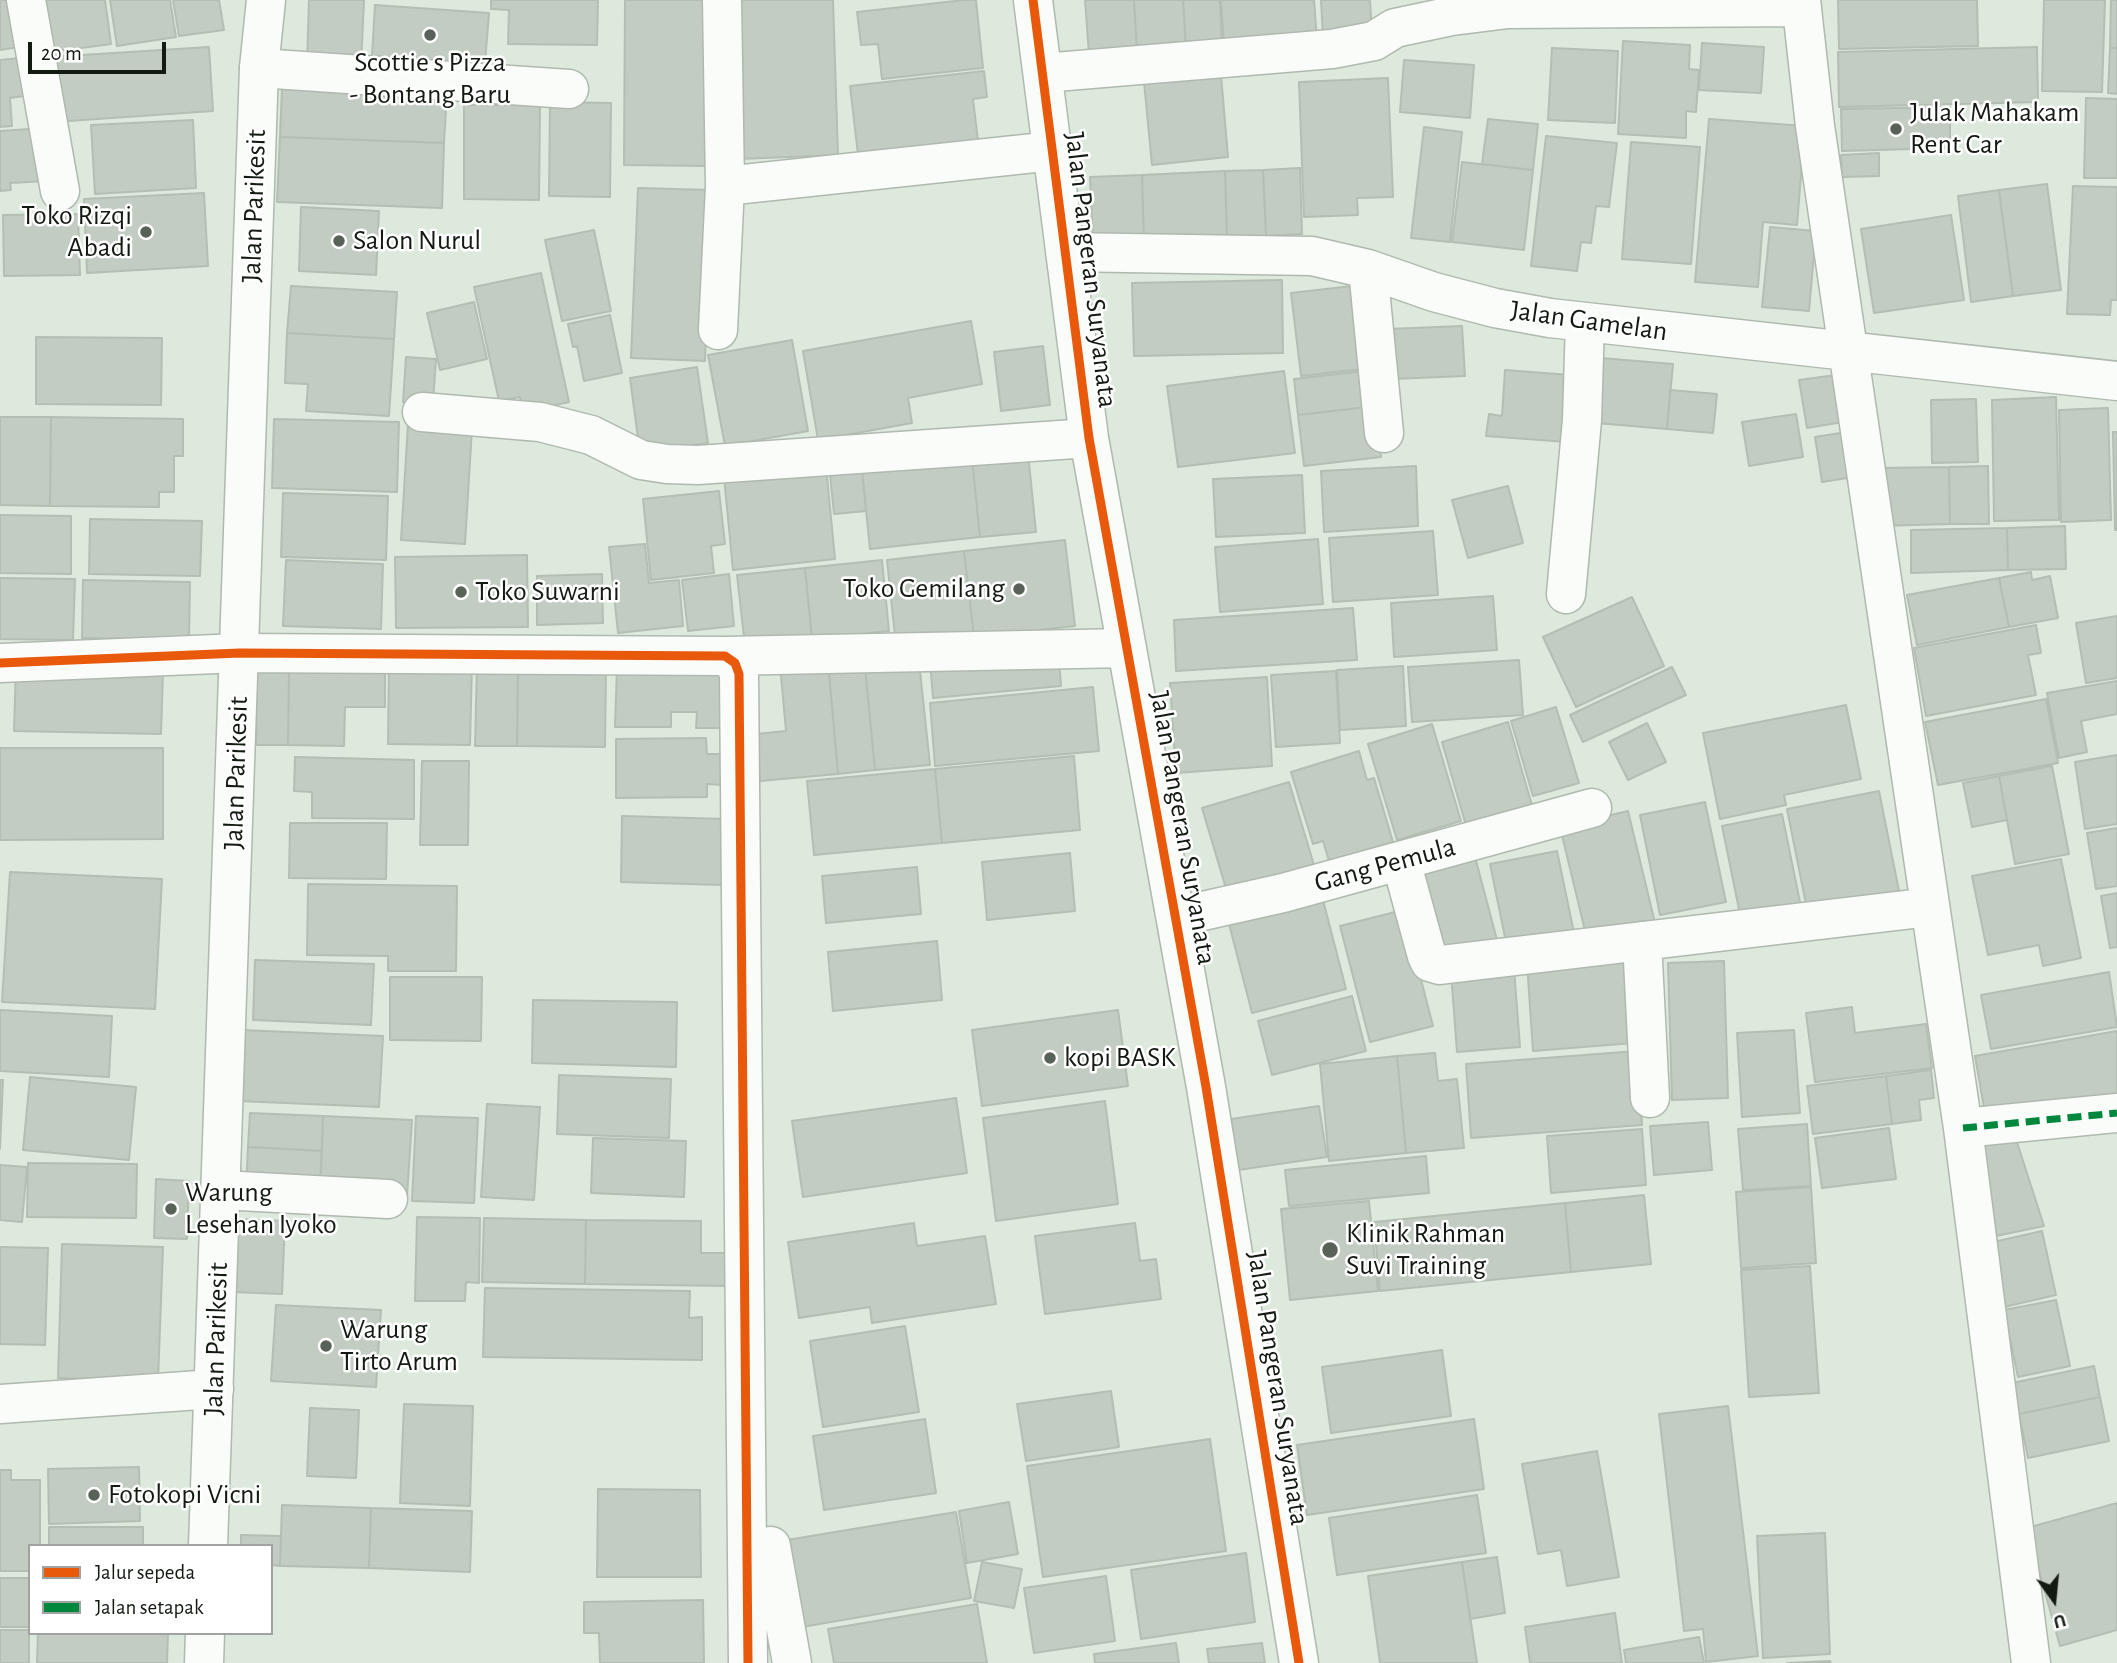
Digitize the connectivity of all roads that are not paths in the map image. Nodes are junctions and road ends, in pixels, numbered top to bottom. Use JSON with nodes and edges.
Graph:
{"nodes":[{"id":1,"x":26,"y":0,"type":"edge"},
{"id":2,"x":266,"y":0,"type":"edge"},
{"id":3,"x":722,"y":0,"type":"edge"},
{"id":4,"x":1033,"y":0,"type":"edge"},
{"id":5,"x":1802,"y":4,"type":"edge"},
{"id":6,"x":1394,"y":14,"type":"edge"},
{"id":7,"x":259,"y":68,"type":"junction"},
{"id":8,"x":1044,"y":74,"type":"junction"},
{"id":9,"x":569,"y":89,"type":"dead end"},
{"id":10,"x":1053,"y":151,"type":"junction"},
{"id":11,"x":725,"y":186,"type":"junction"},
{"id":12,"x":61,"y":191,"type":"dead end"},
{"id":13,"x":1065,"y":252,"type":"junction"},
{"id":14,"x":1368,"y":269,"type":"junction"},
{"id":15,"x":1585,"y":322,"type":"junction"},
{"id":16,"x":718,"y":330,"type":"dead end"},
{"id":17,"x":1848,"y":352,"type":"junction"},
{"id":18,"x":2117,"y":381,"type":"edge"},
{"id":19,"x":422,"y":412,"type":"dead end"},
{"id":20,"x":1384,"y":433,"type":"dead end"},
{"id":21,"x":1089,"y":438,"type":"junction"},
{"id":22,"x":1566,"y":594,"type":"dead end"},
{"id":23,"x":1127,"y":648,"type":"junction"},
{"id":24,"x":240,"y":653,"type":"junction"},
{"id":25,"x":725,"y":656,"type":"junction"},
{"id":26,"x":0,"y":663,"type":"edge"},
{"id":27,"x":1592,"y":808,"type":"dead end"},
{"id":28,"x":1401,"y":861,"type":"junction"},
{"id":29,"x":1930,"y":907,"type":"junction"},
{"id":30,"x":1176,"y":917,"type":"junction"},
{"id":31,"x":1642,"y":941,"type":"junction"},
{"id":32,"x":1650,"y":1098,"type":"dead end"},
{"id":33,"x":2117,"y":1113,"type":"edge"},
{"id":34,"x":1963,"y":1128,"type":"junction"},
{"id":35,"x":221,"y":1191,"type":"junction"},
{"id":36,"x":388,"y":1199,"type":"dead end"},
{"id":37,"x":214,"y":1389,"type":"junction"},
{"id":38,"x":0,"y":1404,"type":"edge"},
{"id":39,"x":208,"y":1544,"type":"edge"},
{"id":40,"x":771,"y":1545,"type":"dead end"},
{"id":41,"x":205,"y":1635,"type":"edge"},
{"id":42,"x":204,"y":1663,"type":"edge"},
{"id":43,"x":748,"y":1663,"type":"edge"},
{"id":44,"x":792,"y":1663,"type":"edge"},
{"id":45,"x":1299,"y":1663,"type":"edge"},
{"id":46,"x":2031,"y":1663,"type":"edge"}],
"edges":[{"from":1,"to":12,"type":"street"},
{"from":2,"to":7,"type":"street","name":"Jalan Parikesit"},
{"from":3,"to":11,"type":"street"},
{"from":4,"to":8,"type":"street","name":"Jalan Pangeran Suryanata"},
{"from":5,"to":6,"type":"street"},
{"from":5,"to":17,"type":"street"},
{"from":6,"to":8,"type":"street"},
{"from":7,"to":9,"type":"street"},
{"from":7,"to":24,"type":"street","name":"Jalan Parikesit"},
{"from":8,"to":10,"type":"street","name":"Jalan Pangeran Suryanata"},
{"from":10,"to":11,"type":"street"},
{"from":10,"to":13,"type":"street","name":"Jalan Pangeran Suryanata"},
{"from":11,"to":16,"type":"street"},
{"from":13,"to":14,"type":"street","name":"Jalan Gamelan"},
{"from":13,"to":21,"type":"street","name":"Jalan Pangeran Suryanata"},
{"from":14,"to":15,"type":"street","name":"Jalan Gamelan"},
{"from":14,"to":20,"type":"street"},
{"from":15,"to":17,"type":"street","name":"Jalan Gamelan"},
{"from":15,"to":22,"type":"street"},
{"from":17,"to":18,"type":"street","name":"Jalan Gamelan"},
{"from":17,"to":29,"type":"street"},
{"from":19,"to":21,"type":"street"},
{"from":21,"to":23,"type":"street","name":"Jalan Pangeran Suryanata"},
{"from":23,"to":25,"type":"street"},
{"from":23,"to":30,"type":"street","name":"Jalan Pangeran Suryanata"},
{"from":24,"to":25,"type":"street"},
{"from":24,"to":26,"type":"street"},
{"from":24,"to":35,"type":"street","name":"Jalan Parikesit"},
{"from":25,"to":43,"type":"street"},
{"from":27,"to":28,"type":"street","name":"Gang Pemula"},
{"from":28,"to":30,"type":"street","name":"Gang Pemula"},
{"from":28,"to":31,"type":"street"},
{"from":29,"to":31,"type":"street"},
{"from":29,"to":34,"type":"street"},
{"from":30,"to":45,"type":"street","name":"Jalan Pangeran Suryanata"},
{"from":31,"to":32,"type":"street"},
{"from":33,"to":34,"type":"street"},
{"from":34,"to":46,"type":"street"},
{"from":35,"to":36,"type":"street"},
{"from":35,"to":37,"type":"street","name":"Jalan Parikesit"},
{"from":37,"to":38,"type":"street"},
{"from":37,"to":39,"type":"street","name":"Jalan Parikesit"},
{"from":40,"to":44,"type":"street"},
{"from":41,"to":42,"type":"street"}]}
